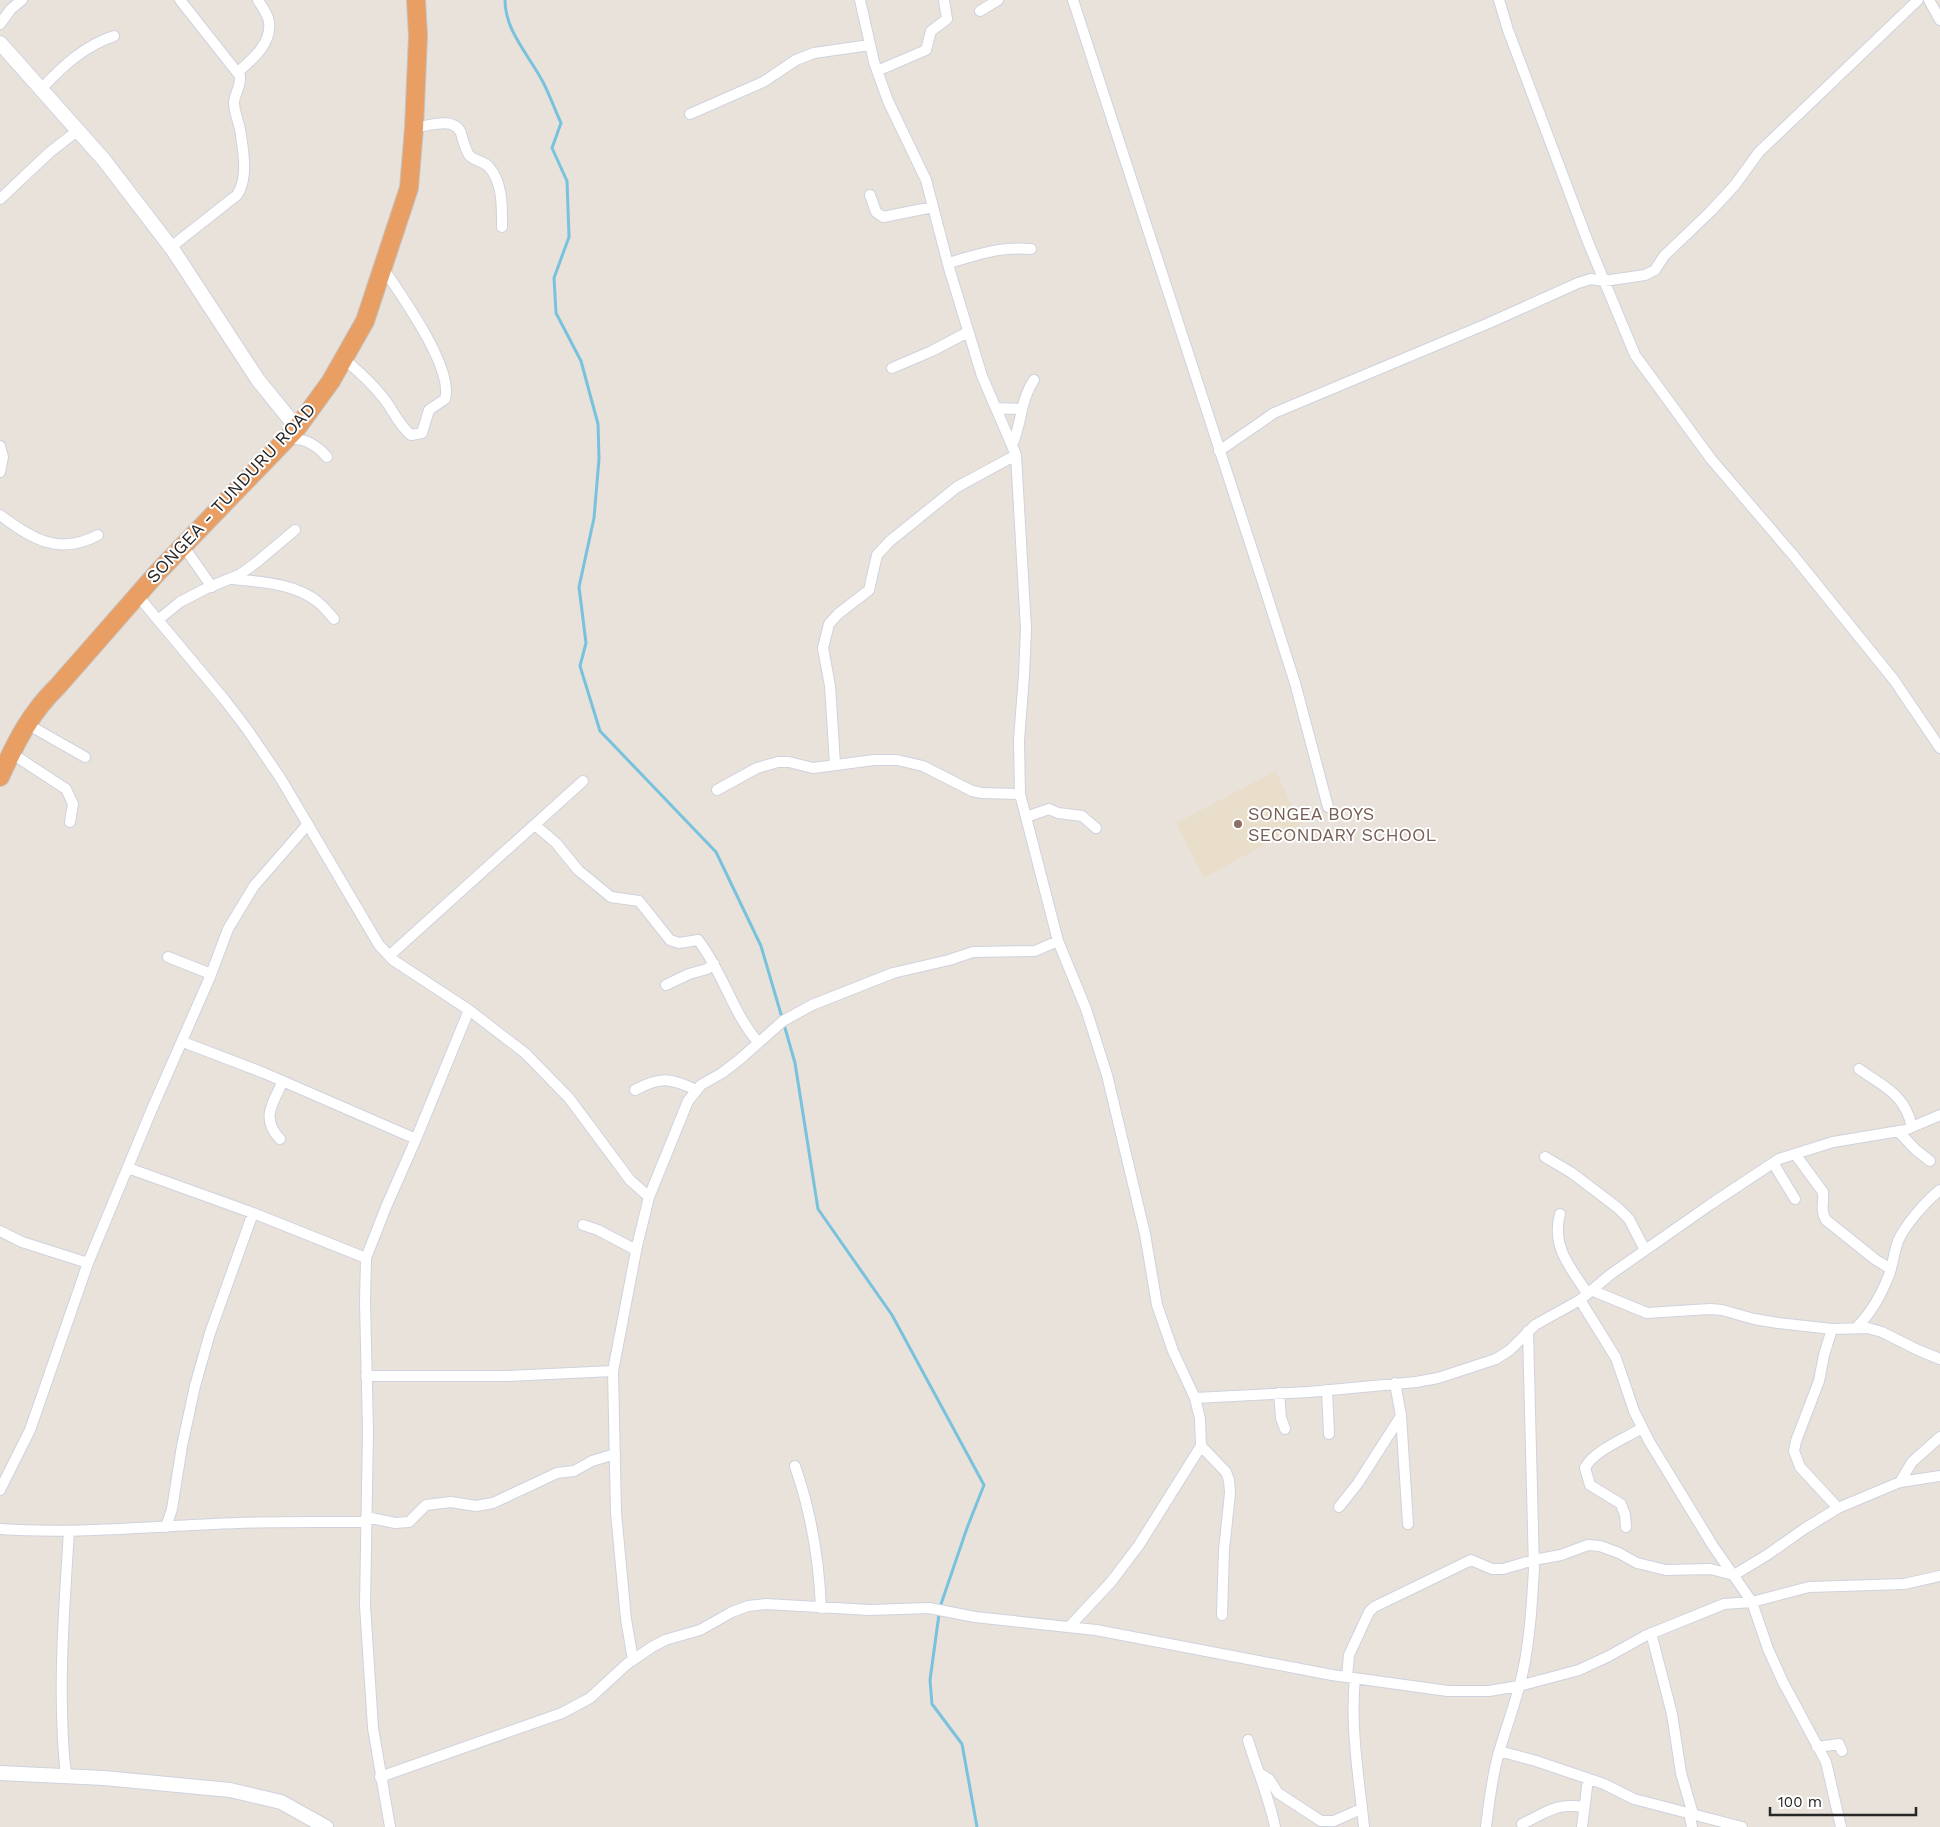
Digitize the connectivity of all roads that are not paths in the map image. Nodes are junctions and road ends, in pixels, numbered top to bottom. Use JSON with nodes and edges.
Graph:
{"nodes":[{"id":1,"x":22,"y":0,"type":"edge"},
{"id":2,"x":180,"y":0,"type":"edge"},
{"id":3,"x":258,"y":0,"type":"edge"},
{"id":4,"x":416,"y":0,"type":"edge"},
{"id":5,"x":860,"y":0,"type":"edge"},
{"id":6,"x":944,"y":0,"type":"edge"},
{"id":7,"x":998,"y":0,"type":"edge"},
{"id":8,"x":1073,"y":0,"type":"edge"},
{"id":9,"x":1499,"y":0,"type":"edge"},
{"id":10,"x":1918,"y":0,"type":"edge"},
{"id":11,"x":1929,"y":0,"type":"edge"},
{"id":12,"x":980,"y":12,"type":"dead end"},
{"id":13,"x":1940,"y":20,"type":"edge"},
{"id":14,"x":0,"y":24,"type":"edge"},
{"id":15,"x":114,"y":36,"type":"dead end"},
{"id":16,"x":0,"y":43,"type":"edge"},
{"id":17,"x":870,"y":45,"type":"junction"},
{"id":18,"x":238,"y":72,"type":"junction"},
{"id":19,"x":877,"y":72,"type":"junction"},
{"id":20,"x":42,"y":88,"type":"junction"},
{"id":21,"x":690,"y":114,"type":"dead end"},
{"id":22,"x":414,"y":128,"type":"junction"},
{"id":23,"x":77,"y":131,"type":"junction"},
{"id":24,"x":870,"y":195,"type":"dead end"},
{"id":25,"x":0,"y":198,"type":"edge"},
{"id":26,"x":933,"y":207,"type":"junction"},
{"id":27,"x":502,"y":227,"type":"dead end"},
{"id":28,"x":171,"y":247,"type":"junction"},
{"id":29,"x":1032,"y":249,"type":"dead end"},
{"id":30,"x":948,"y":263,"type":"junction"},
{"id":31,"x":382,"y":268,"type":"junction"},
{"id":32,"x":1604,"y":281,"type":"junction"},
{"id":33,"x":968,"y":332,"type":"junction"},
{"id":34,"x":344,"y":359,"type":"junction"},
{"id":35,"x":892,"y":368,"type":"dead end"},
{"id":36,"x":1034,"y":380,"type":"dead end"},
{"id":37,"x":996,"y":408,"type":"junction"},
{"id":38,"x":1022,"y":409,"type":"junction"},
{"id":39,"x":291,"y":434,"type":"junction"},
{"id":40,"x":0,"y":446,"type":"edge"},
{"id":41,"x":1014,"y":450,"type":"junction"},
{"id":42,"x":1219,"y":451,"type":"junction"},
{"id":43,"x":327,"y":457,"type":"dead end"},
{"id":44,"x":0,"y":472,"type":"edge"},
{"id":45,"x":0,"y":515,"type":"edge"},
{"id":46,"x":295,"y":530,"type":"dead end"},
{"id":47,"x":98,"y":535,"type":"dead end"},
{"id":48,"x":184,"y":547,"type":"junction"},
{"id":49,"x":232,"y":578,"type":"junction"},
{"id":50,"x":212,"y":586,"type":"junction"},
{"id":51,"x":138,"y":596,"type":"junction"},
{"id":52,"x":334,"y":619,"type":"dead end"},
{"id":53,"x":158,"y":620,"type":"junction"},
{"id":54,"x":26,"y":724,"type":"junction"},
{"id":55,"x":1940,"y":748,"type":"edge"},
{"id":56,"x":11,"y":753,"type":"junction"},
{"id":57,"x":85,"y":757,"type":"dead end"},
{"id":58,"x":835,"y":764,"type":"junction"},
{"id":59,"x":0,"y":777,"type":"edge"},
{"id":60,"x":584,"y":781,"type":"dead end"},
{"id":61,"x":716,"y":790,"type":"dead end"},
{"id":62,"x":1020,"y":794,"type":"junction"},
{"id":63,"x":1328,"y":808,"type":"dead end"},
{"id":64,"x":1026,"y":817,"type":"junction"},
{"id":65,"x":70,"y":822,"type":"dead end"},
{"id":66,"x":308,"y":824,"type":"junction"},
{"id":67,"x":535,"y":825,"type":"junction"},
{"id":68,"x":1096,"y":828,"type":"dead end"},
{"id":69,"x":1058,"y":941,"type":"junction"},
{"id":70,"x":389,"y":956,"type":"junction"},
{"id":71,"x":168,"y":957,"type":"dead end"},
{"id":72,"x":714,"y":964,"type":"junction"},
{"id":73,"x":211,"y":974,"type":"junction"},
{"id":74,"x":666,"y":985,"type":"dead end"},
{"id":75,"x":469,"y":1010,"type":"junction"},
{"id":76,"x":183,"y":1042,"type":"junction"},
{"id":77,"x":758,"y":1042,"type":"junction"},
{"id":78,"x":1859,"y":1069,"type":"dead end"},
{"id":79,"x":283,"y":1081,"type":"junction"},
{"id":80,"x":635,"y":1090,"type":"dead end"},
{"id":81,"x":696,"y":1090,"type":"junction"},
{"id":82,"x":1940,"y":1115,"type":"edge"},
{"id":83,"x":1912,"y":1127,"type":"junction"},
{"id":84,"x":1898,"y":1131,"type":"junction"},
{"id":85,"x":280,"y":1139,"type":"dead end"},
{"id":86,"x":416,"y":1139,"type":"junction"},
{"id":87,"x":1795,"y":1154,"type":"junction"},
{"id":88,"x":1545,"y":1157,"type":"dead end"},
{"id":89,"x":1930,"y":1161,"type":"dead end"},
{"id":90,"x":1773,"y":1163,"type":"junction"},
{"id":91,"x":128,"y":1168,"type":"junction"},
{"id":92,"x":1940,"y":1190,"type":"edge"},
{"id":93,"x":648,"y":1198,"type":"junction"},
{"id":94,"x":1795,"y":1199,"type":"dead end"},
{"id":95,"x":253,"y":1213,"type":"junction"},
{"id":96,"x":1560,"y":1214,"type":"dead end"},
{"id":97,"x":583,"y":1225,"type":"dead end"},
{"id":98,"x":0,"y":1231,"type":"edge"},
{"id":99,"x":636,"y":1250,"type":"junction"},
{"id":100,"x":1645,"y":1250,"type":"junction"},
{"id":101,"x":366,"y":1258,"type":"junction"},
{"id":102,"x":88,"y":1263,"type":"junction"},
{"id":103,"x":1891,"y":1269,"type":"junction"},
{"id":104,"x":1586,"y":1294,"type":"junction"},
{"id":105,"x":1857,"y":1327,"type":"junction"},
{"id":106,"x":1832,"y":1329,"type":"junction"},
{"id":107,"x":1528,"y":1331,"type":"junction"},
{"id":108,"x":1940,"y":1359,"type":"edge"},
{"id":109,"x":613,"y":1371,"type":"junction"},
{"id":110,"x":366,"y":1376,"type":"junction"},
{"id":111,"x":1395,"y":1383,"type":"junction"},
{"id":112,"x":1327,"y":1390,"type":"junction"},
{"id":113,"x":1279,"y":1393,"type":"junction"},
{"id":114,"x":1195,"y":1398,"type":"junction"},
{"id":115,"x":1401,"y":1416,"type":"junction"},
{"id":116,"x":1642,"y":1428,"type":"junction"},
{"id":117,"x":1286,"y":1429,"type":"dead end"},
{"id":118,"x":1329,"y":1434,"type":"dead end"},
{"id":119,"x":1940,"y":1437,"type":"edge"},
{"id":120,"x":1201,"y":1446,"type":"junction"},
{"id":121,"x":615,"y":1454,"type":"junction"},
{"id":122,"x":796,"y":1466,"type":"dead end"},
{"id":123,"x":1940,"y":1476,"type":"edge"},
{"id":124,"x":1900,"y":1482,"type":"junction"},
{"id":125,"x":0,"y":1490,"type":"edge"},
{"id":126,"x":1339,"y":1507,"type":"dead end"},
{"id":127,"x":1838,"y":1508,"type":"junction"},
{"id":128,"x":366,"y":1519,"type":"junction"},
{"id":129,"x":1408,"y":1524,"type":"dead end"},
{"id":130,"x":1626,"y":1527,"type":"dead end"},
{"id":131,"x":166,"y":1528,"type":"junction"},
{"id":132,"x":0,"y":1529,"type":"edge"},
{"id":133,"x":69,"y":1530,"type":"junction"},
{"id":134,"x":1534,"y":1560,"type":"junction"},
{"id":135,"x":1734,"y":1575,"type":"junction"},
{"id":136,"x":1940,"y":1576,"type":"edge"},
{"id":137,"x":1752,"y":1602,"type":"junction"},
{"id":138,"x":821,"y":1608,"type":"junction"},
{"id":139,"x":1222,"y":1615,"type":"dead end"},
{"id":140,"x":1069,"y":1627,"type":"junction"},
{"id":141,"x":1651,"y":1633,"type":"junction"},
{"id":142,"x":633,"y":1660,"type":"junction"},
{"id":143,"x":1351,"y":1678,"type":"junction"},
{"id":144,"x":1519,"y":1686,"type":"junction"},
{"id":145,"x":1248,"y":1740,"type":"dead end"},
{"id":146,"x":1817,"y":1747,"type":"junction"},
{"id":147,"x":1499,"y":1751,"type":"junction"},
{"id":148,"x":1842,"y":1751,"type":"dead end"},
{"id":149,"x":0,"y":1773,"type":"edge"},
{"id":150,"x":1259,"y":1773,"type":"junction"},
{"id":151,"x":66,"y":1776,"type":"junction"},
{"id":152,"x":380,"y":1777,"type":"junction"},
{"id":153,"x":1588,"y":1779,"type":"junction"},
{"id":154,"x":1584,"y":1807,"type":"junction"},
{"id":155,"x":1361,"y":1809,"type":"junction"},
{"id":156,"x":1691,"y":1814,"type":"junction"},
{"id":157,"x":1522,"y":1824,"type":"dead end"},
{"id":158,"x":326,"y":1827,"type":"edge"},
{"id":159,"x":390,"y":1827,"type":"edge"},
{"id":160,"x":1275,"y":1827,"type":"edge"},
{"id":161,"x":1364,"y":1827,"type":"edge"},
{"id":162,"x":1486,"y":1827,"type":"edge"},
{"id":163,"x":1582,"y":1827,"type":"edge"},
{"id":164,"x":1692,"y":1827,"type":"edge"},
{"id":165,"x":1742,"y":1827,"type":"edge"},
{"id":166,"x":1841,"y":1827,"type":"edge"}],
"edges":[{"from":1,"to":14,"type":"street"},
{"from":2,"to":18,"type":"street"},
{"from":3,"to":18,"type":"street"},
{"from":4,"to":22,"type":"highway","name":"SONGEA - TUNDURU ROAD"},
{"from":5,"to":17,"type":"street"},
{"from":6,"to":19,"type":"street"},
{"from":7,"to":12,"type":"street"},
{"from":8,"to":42,"type":"street"},
{"from":9,"to":32,"type":"street"},
{"from":10,"to":32,"type":"street"},
{"from":11,"to":13,"type":"street"},
{"from":15,"to":20,"type":"street"},
{"from":16,"to":20,"type":"street"},
{"from":17,"to":19,"type":"street"},
{"from":17,"to":21,"type":"street"},
{"from":18,"to":28,"type":"street"},
{"from":19,"to":26,"type":"street"},
{"from":20,"to":23,"type":"street"},
{"from":22,"to":27,"type":"street"},
{"from":22,"to":31,"type":"highway","name":"SONGEA - TUNDURU ROAD"},
{"from":23,"to":25,"type":"street"},
{"from":23,"to":28,"type":"street"},
{"from":24,"to":26,"type":"street"},
{"from":26,"to":30,"type":"street"},
{"from":28,"to":39,"type":"street"},
{"from":29,"to":30,"type":"street"},
{"from":30,"to":33,"type":"street"},
{"from":31,"to":34,"type":"highway","name":"SONGEA - TUNDURU ROAD"},
{"from":31,"to":34,"type":"street"},
{"from":32,"to":42,"type":"street"},
{"from":32,"to":55,"type":"street"},
{"from":33,"to":35,"type":"street"},
{"from":33,"to":37,"type":"street"},
{"from":34,"to":39,"type":"highway","name":"SONGEA - TUNDURU ROAD"},
{"from":36,"to":38,"type":"street"},
{"from":37,"to":38,"type":"street"},
{"from":37,"to":41,"type":"street"},
{"from":38,"to":41,"type":"street"},
{"from":39,"to":43,"type":"street"},
{"from":39,"to":48,"type":"highway","name":"SONGEA - TUNDURU ROAD"},
{"from":40,"to":44,"type":"street"},
{"from":41,"to":58,"type":"street"},
{"from":41,"to":62,"type":"street"},
{"from":42,"to":63,"type":"street"},
{"from":45,"to":47,"type":"street"},
{"from":46,"to":49,"type":"street"},
{"from":48,"to":50,"type":"street"},
{"from":48,"to":51,"type":"highway","name":"SONGEA - TUNDURU ROAD"},
{"from":49,"to":50,"type":"street"},
{"from":49,"to":52,"type":"street"},
{"from":50,"to":53,"type":"street"},
{"from":51,"to":53,"type":"street"},
{"from":51,"to":54,"type":"highway","name":"SONGEA - TUNDURU ROAD"},
{"from":53,"to":66,"type":"street"},
{"from":54,"to":56,"type":"highway","name":"SONGEA - TUNDURU ROAD"},
{"from":54,"to":57,"type":"street"},
{"from":56,"to":59,"type":"highway","name":"SONGEA - TUNDURU ROAD"},
{"from":56,"to":65,"type":"street"},
{"from":58,"to":61,"type":"street"},
{"from":58,"to":62,"type":"street"},
{"from":60,"to":67,"type":"street"},
{"from":62,"to":64,"type":"street"},
{"from":64,"to":68,"type":"street"},
{"from":64,"to":69,"type":"street"},
{"from":66,"to":70,"type":"street"},
{"from":66,"to":73,"type":"street"},
{"from":67,"to":70,"type":"street"},
{"from":67,"to":72,"type":"street"},
{"from":69,"to":77,"type":"street"},
{"from":69,"to":114,"type":"street"},
{"from":70,"to":75,"type":"street"},
{"from":71,"to":73,"type":"street"},
{"from":72,"to":74,"type":"street"},
{"from":72,"to":77,"type":"street"},
{"from":73,"to":76,"type":"street"},
{"from":75,"to":86,"type":"street"},
{"from":75,"to":93,"type":"street"},
{"from":76,"to":79,"type":"street"},
{"from":76,"to":91,"type":"street"},
{"from":77,"to":81,"type":"street"},
{"from":78,"to":83,"type":"street"},
{"from":79,"to":85,"type":"street"},
{"from":79,"to":86,"type":"street"},
{"from":80,"to":81,"type":"street"},
{"from":81,"to":93,"type":"street"},
{"from":82,"to":83,"type":"street"},
{"from":83,"to":84,"type":"street"},
{"from":84,"to":87,"type":"street"},
{"from":84,"to":89,"type":"street"},
{"from":86,"to":101,"type":"street"},
{"from":87,"to":90,"type":"street"},
{"from":87,"to":103,"type":"street"},
{"from":88,"to":100,"type":"street"},
{"from":90,"to":94,"type":"street"},
{"from":90,"to":100,"type":"street"},
{"from":91,"to":95,"type":"street"},
{"from":91,"to":102,"type":"street"},
{"from":92,"to":103,"type":"street"},
{"from":93,"to":99,"type":"street"},
{"from":95,"to":101,"type":"street"},
{"from":95,"to":131,"type":"street"},
{"from":96,"to":104,"type":"street"},
{"from":97,"to":99,"type":"street"},
{"from":98,"to":102,"type":"street"},
{"from":99,"to":109,"type":"street"},
{"from":100,"to":104,"type":"street"},
{"from":101,"to":110,"type":"street"},
{"from":102,"to":125,"type":"street"},
{"from":103,"to":105,"type":"street"},
{"from":104,"to":106,"type":"street"},
{"from":104,"to":107,"type":"street"},
{"from":104,"to":116,"type":"street"},
{"from":105,"to":106,"type":"street"},
{"from":105,"to":108,"type":"street"},
{"from":106,"to":127,"type":"street"},
{"from":107,"to":111,"type":"street"},
{"from":107,"to":134,"type":"street"},
{"from":109,"to":110,"type":"street"},
{"from":109,"to":121,"type":"street"},
{"from":110,"to":128,"type":"street"},
{"from":111,"to":112,"type":"street"},
{"from":111,"to":115,"type":"street"},
{"from":112,"to":113,"type":"street"},
{"from":112,"to":118,"type":"street"},
{"from":113,"to":114,"type":"street"},
{"from":113,"to":117,"type":"street"},
{"from":114,"to":120,"type":"street"},
{"from":115,"to":126,"type":"street"},
{"from":115,"to":129,"type":"street"},
{"from":116,"to":130,"type":"street"},
{"from":116,"to":135,"type":"street"},
{"from":119,"to":124,"type":"street"},
{"from":120,"to":139,"type":"street"},
{"from":120,"to":140,"type":"street"},
{"from":121,"to":128,"type":"street"},
{"from":121,"to":142,"type":"street"},
{"from":122,"to":138,"type":"street"},
{"from":123,"to":124,"type":"street"},
{"from":124,"to":127,"type":"street"},
{"from":127,"to":135,"type":"street"},
{"from":128,"to":131,"type":"street"},
{"from":128,"to":152,"type":"street"},
{"from":131,"to":133,"type":"street"},
{"from":132,"to":133,"type":"street"},
{"from":133,"to":151,"type":"street"},
{"from":134,"to":135,"type":"street"},
{"from":134,"to":143,"type":"street"},
{"from":134,"to":144,"type":"street"},
{"from":135,"to":137,"type":"street"},
{"from":136,"to":137,"type":"street"},
{"from":137,"to":141,"type":"street"},
{"from":137,"to":146,"type":"street"},
{"from":138,"to":140,"type":"street"},
{"from":138,"to":142,"type":"street"},
{"from":140,"to":143,"type":"street"},
{"from":141,"to":144,"type":"street"},
{"from":141,"to":156,"type":"street"},
{"from":142,"to":152,"type":"street"},
{"from":143,"to":144,"type":"street"},
{"from":143,"to":155,"type":"street"},
{"from":144,"to":147,"type":"street"},
{"from":145,"to":150,"type":"street"},
{"from":146,"to":148,"type":"street"},
{"from":146,"to":166,"type":"street"},
{"from":147,"to":153,"type":"street"},
{"from":147,"to":162,"type":"street"},
{"from":149,"to":151,"type":"street"},
{"from":150,"to":155,"type":"street"},
{"from":150,"to":160,"type":"street"},
{"from":151,"to":158,"type":"street"},
{"from":152,"to":159,"type":"street"},
{"from":153,"to":154,"type":"street"},
{"from":153,"to":156,"type":"street"},
{"from":154,"to":157,"type":"street"},
{"from":154,"to":163,"type":"street"},
{"from":155,"to":161,"type":"street"},
{"from":156,"to":164,"type":"street"},
{"from":156,"to":165,"type":"street"}]}
